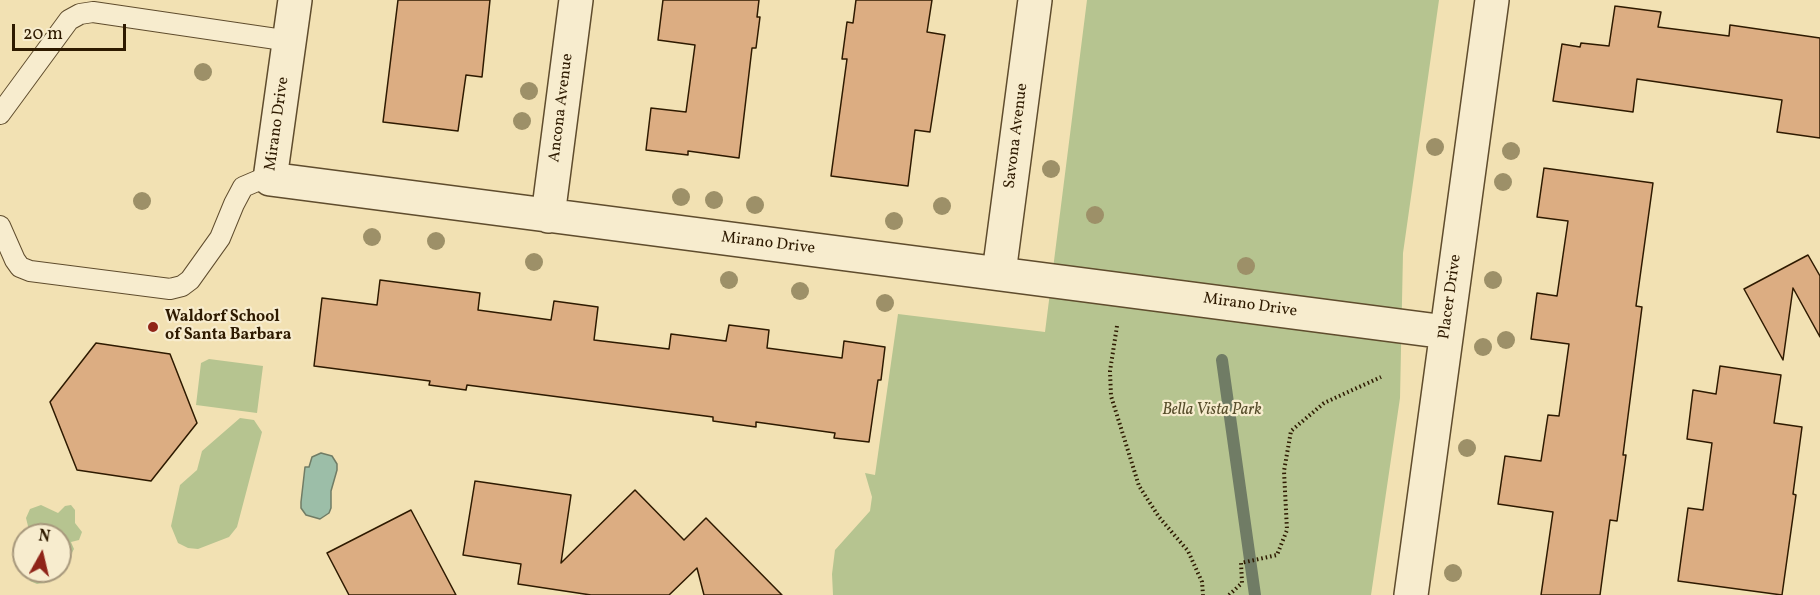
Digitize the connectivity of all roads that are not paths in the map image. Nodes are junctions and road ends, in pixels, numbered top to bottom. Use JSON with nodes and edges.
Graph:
{"nodes":[{"id":1,"x":295,"y":0,"type":"edge"},
{"id":2,"x":576,"y":0,"type":"edge"},
{"id":3,"x":1035,"y":0,"type":"edge"},
{"id":4,"x":1492,"y":0,"type":"edge"},
{"id":5,"x":290,"y":40,"type":"junction"},
{"id":6,"x":0,"y":114,"type":"edge"},
{"id":7,"x":270,"y":179,"type":"junction"},
{"id":8,"x":549,"y":216,"type":"junction"},
{"id":9,"x":0,"y":226,"type":"edge"},
{"id":10,"x":999,"y":273,"type":"junction"},
{"id":11,"x":1446,"y":332,"type":"junction"},
{"id":12,"x":1411,"y":595,"type":"edge"}],
"edges":[{"from":1,"to":5,"type":"street","name":"Mirano Drive"},
{"from":2,"to":8,"type":"street","name":"Ancona Avenue"},
{"from":3,"to":10,"type":"street","name":"Savona Avenue"},
{"from":4,"to":11,"type":"street","name":"Placer Drive"},
{"from":5,"to":6,"type":"lane"},
{"from":5,"to":7,"type":"street","name":"Mirano Drive"},
{"from":7,"to":8,"type":"street","name":"Mirano Drive"},
{"from":7,"to":9,"type":"lane"},
{"from":8,"to":10,"type":"street","name":"Mirano Drive"},
{"from":10,"to":11,"type":"street","name":"Mirano Drive"},
{"from":11,"to":12,"type":"street","name":"Placer Drive"}]}
